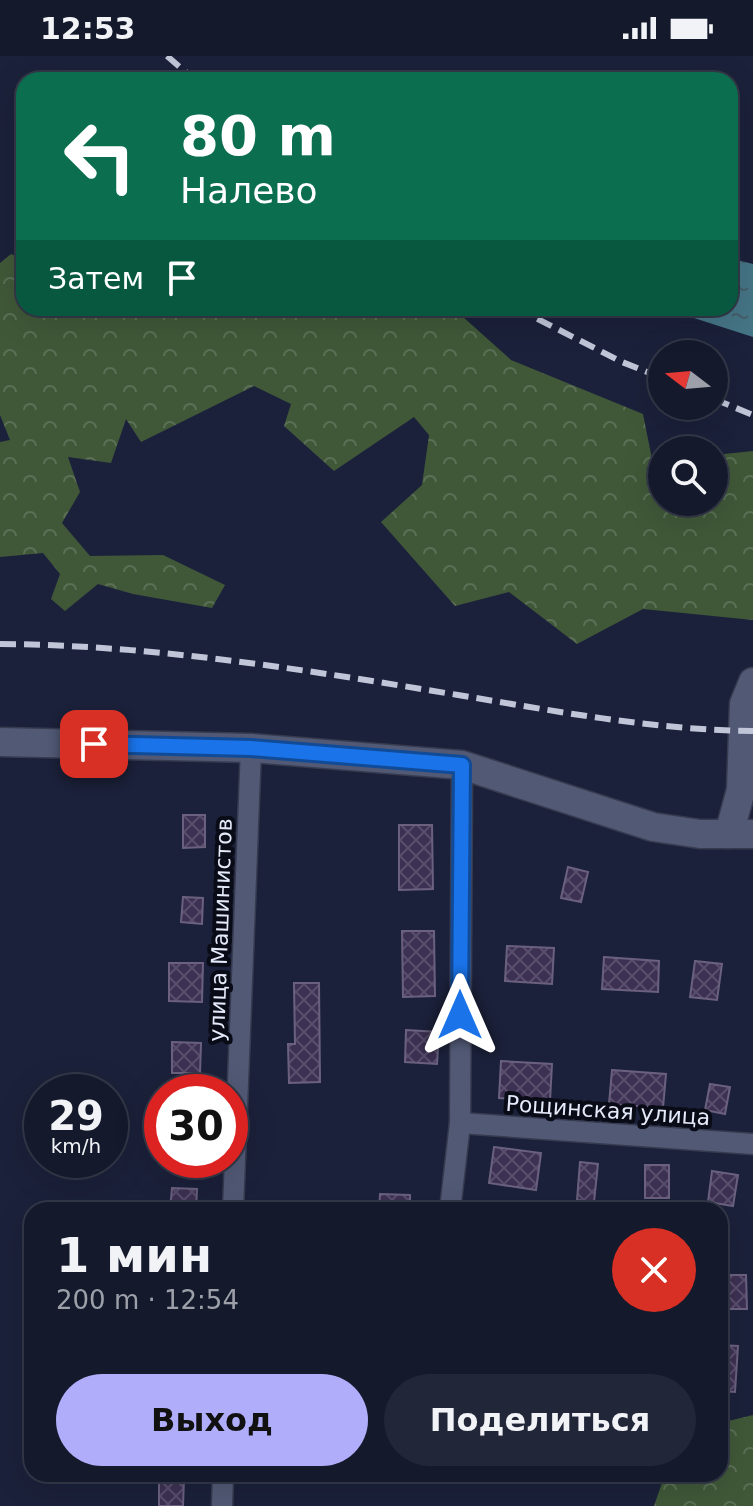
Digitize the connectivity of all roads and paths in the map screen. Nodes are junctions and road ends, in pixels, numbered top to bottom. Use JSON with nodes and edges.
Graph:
{"nodes":[{"id":1,"x":753,"y":682,"type":"edge"},
{"id":2,"x":0,"y":742,"type":"edge"},
{"id":3,"x":251,"y":748,"type":"junction"},
{"id":4,"x":462,"y":765,"type":"junction"},
{"id":5,"x":741,"y":834,"type":"edge"},
{"id":6,"x":460,"y":1123,"type":"junction"},
{"id":7,"x":753,"y":1144,"type":"edge"},
{"id":8,"x":233,"y":1202,"type":"edge"},
{"id":9,"x":451,"y":1202,"type":"edge"},
{"id":10,"x":223,"y":1482,"type":"edge"},
{"id":11,"x":222,"y":1506,"type":"edge"}],
"edges":[{"from":1,"to":5,"type":"street"},
{"from":2,"to":3,"type":"street"},
{"from":3,"to":4,"type":"street"},
{"from":3,"to":8,"type":"street","name":"улица Машинистов"},
{"from":4,"to":5,"type":"street"},
{"from":4,"to":6,"type":"street"},
{"from":6,"to":7,"type":"street","name":"Рощинская улица"},
{"from":6,"to":9,"type":"street"},
{"from":10,"to":11,"type":"street"}]}
